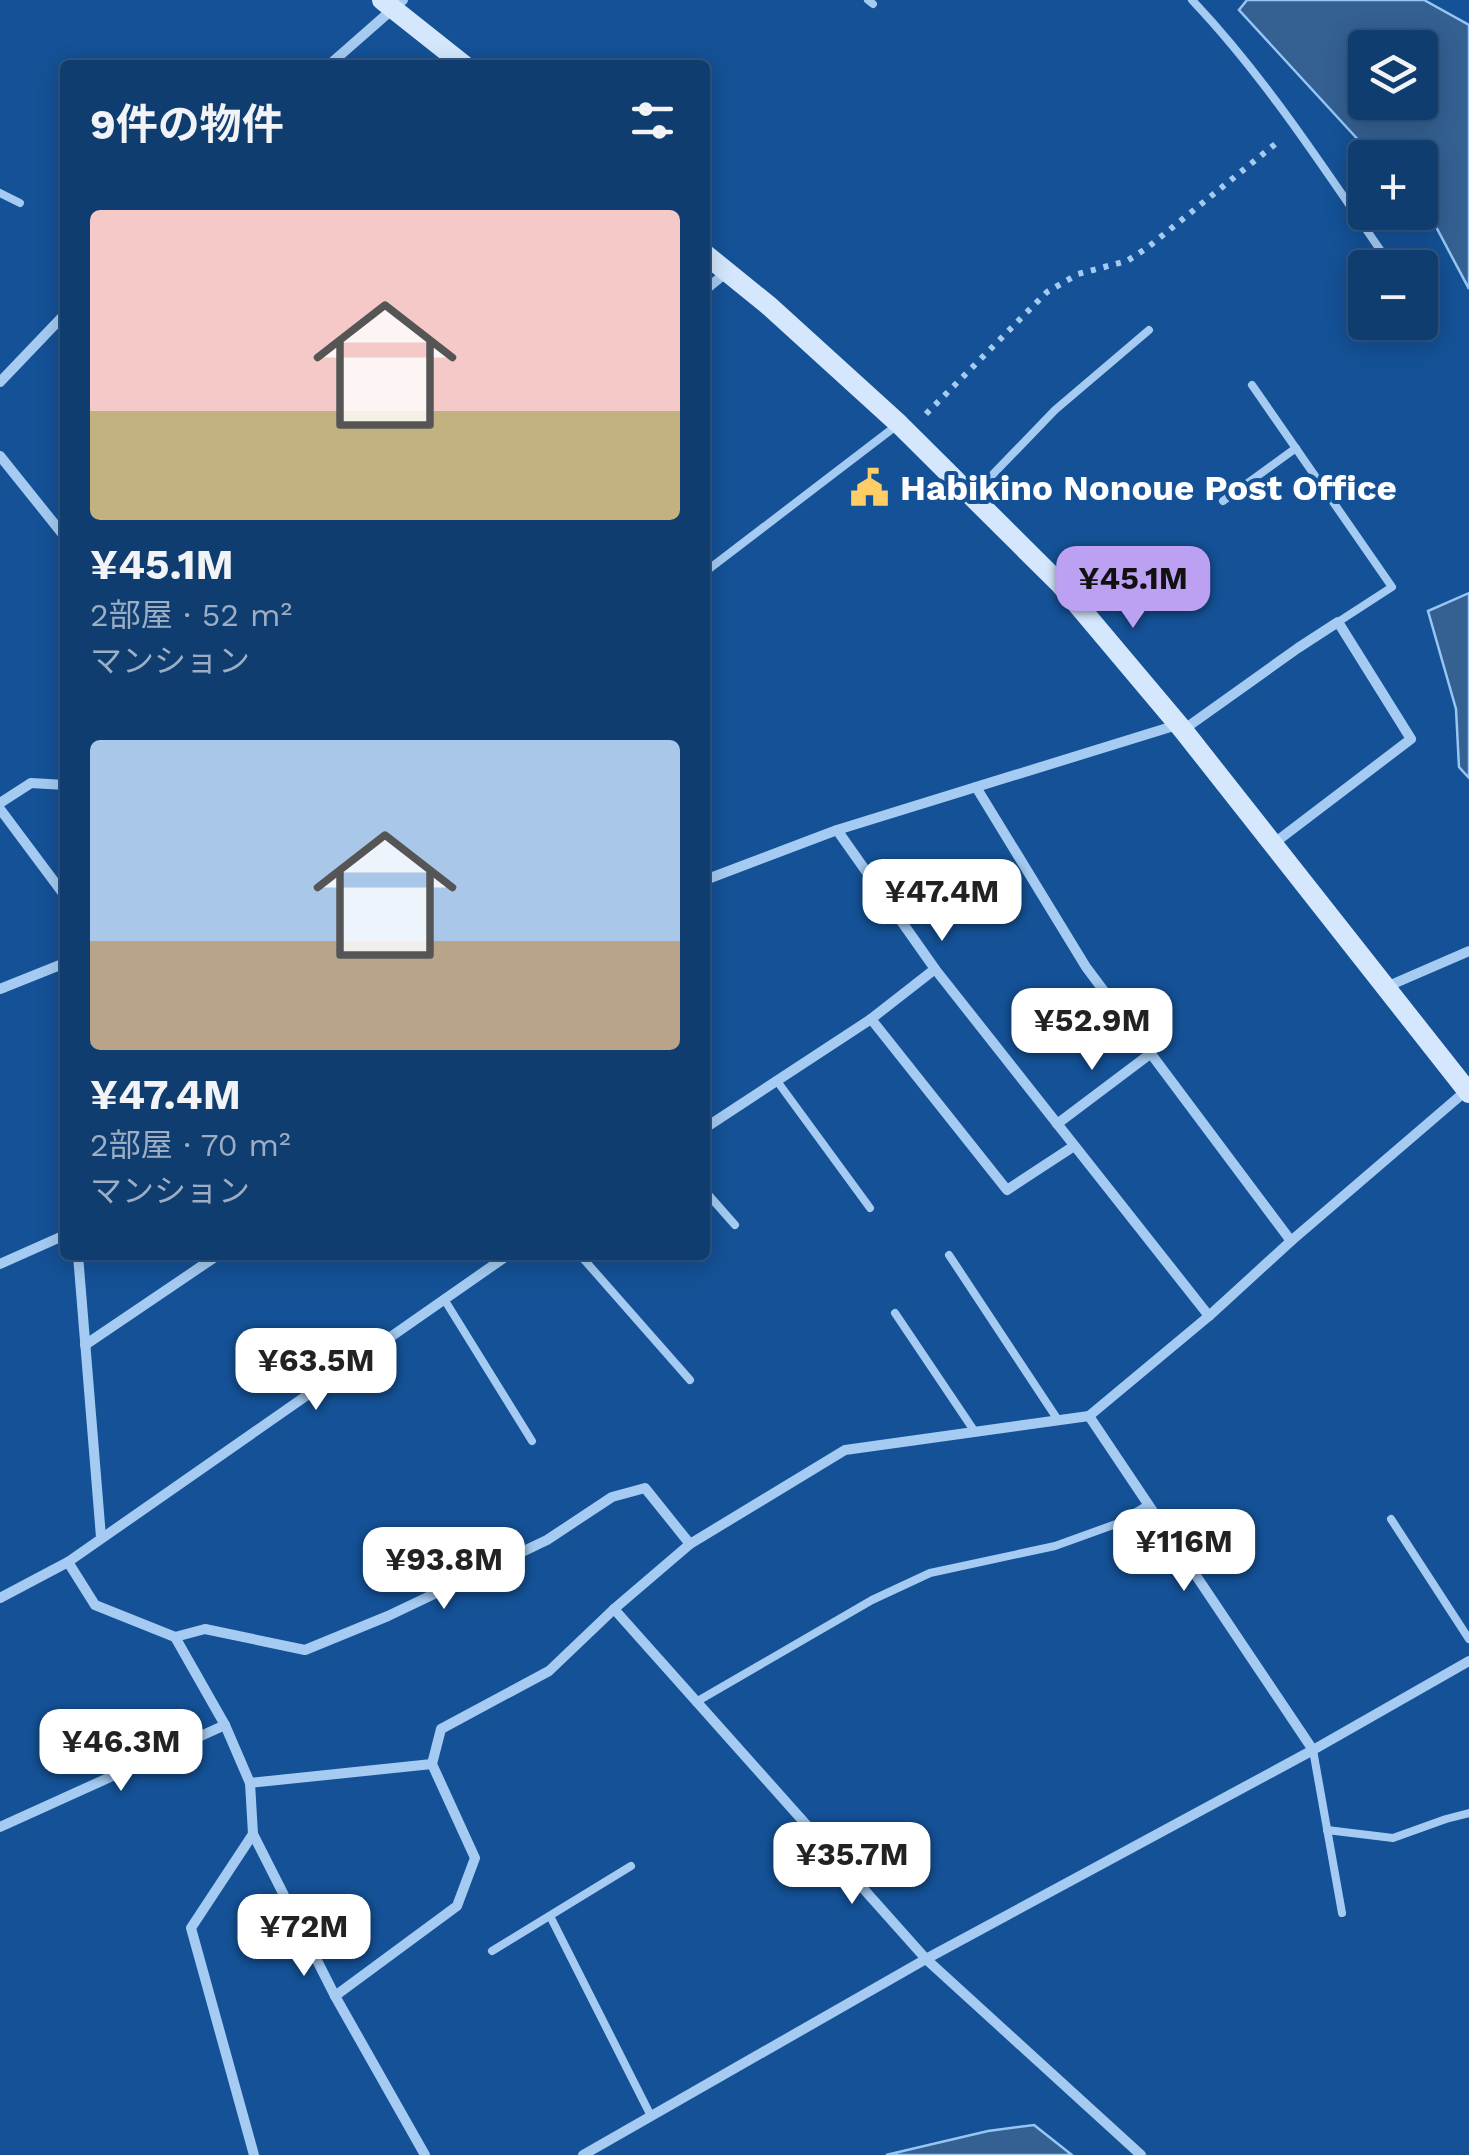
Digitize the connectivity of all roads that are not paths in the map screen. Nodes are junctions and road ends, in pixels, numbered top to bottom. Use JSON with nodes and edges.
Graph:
{"nodes":[{"id":1,"x":1192,"y":0,"type":"edge"},
{"id":2,"x":393,"y":3,"type":"edge"},
{"id":3,"x":334,"y":60,"type":"edge"},
{"id":4,"x":458,"y":60,"type":"edge"},
{"id":5,"x":0,"y":193,"type":"edge"},
{"id":6,"x":20,"y":204,"type":"dead end"},
{"id":7,"x":1380,"y":250,"type":"edge"},
{"id":8,"x":710,"y":258,"type":"edge"},
{"id":9,"x":727,"y":272,"type":"junction"},
{"id":10,"x":710,"y":286,"type":"edge"},
{"id":11,"x":60,"y":319,"type":"edge"},
{"id":12,"x":1149,"y":330,"type":"dead end"},
{"id":13,"x":0,"y":382,"type":"edge"},
{"id":14,"x":1252,"y":385,"type":"dead end"},
{"id":15,"x":903,"y":428,"type":"junction"},
{"id":16,"x":1296,"y":448,"type":"junction"},
{"id":17,"x":0,"y":456,"type":"edge"},
{"id":18,"x":972,"y":496,"type":"junction"},
{"id":19,"x":1223,"y":500,"type":"dead end"},
{"id":20,"x":60,"y":531,"type":"edge"},
{"id":21,"x":710,"y":568,"type":"edge"},
{"id":22,"x":1338,"y":622,"type":"junction"},
{"id":23,"x":1181,"y":727,"type":"junction"},
{"id":24,"x":60,"y":784,"type":"edge"},
{"id":25,"x":976,"y":786,"type":"junction"},
{"id":26,"x":0,"y":806,"type":"edge"},
{"id":27,"x":837,"y":830,"type":"junction"},
{"id":28,"x":1273,"y":844,"type":"junction"},
{"id":29,"x":710,"y":878,"type":"edge"},
{"id":30,"x":60,"y":889,"type":"edge"},
{"id":31,"x":1469,"y":951,"type":"edge"},
{"id":32,"x":60,"y":964,"type":"edge"},
{"id":33,"x":935,"y":969,"type":"junction"},
{"id":34,"x":1386,"y":987,"type":"junction"},
{"id":35,"x":0,"y":989,"type":"edge"},
{"id":36,"x":871,"y":1019,"type":"junction"},
{"id":37,"x":1150,"y":1054,"type":"junction"},
{"id":38,"x":776,"y":1081,"type":"junction"},
{"id":39,"x":1468,"y":1092,"type":"edge"},
{"id":40,"x":1057,"y":1124,"type":"junction"},
{"id":41,"x":710,"y":1125,"type":"edge"},
{"id":42,"x":1074,"y":1146,"type":"junction"},
{"id":43,"x":710,"y":1197,"type":"edge"},
{"id":44,"x":870,"y":1208,"type":"dead end"},
{"id":45,"x":735,"y":1225,"type":"dead end"},
{"id":46,"x":60,"y":1237,"type":"edge"},
{"id":47,"x":1292,"y":1241,"type":"junction"},
{"id":48,"x":949,"y":1255,"type":"dead end"},
{"id":49,"x":78,"y":1260,"type":"edge"},
{"id":50,"x":211,"y":1260,"type":"edge"},
{"id":51,"x":501,"y":1260,"type":"edge"},
{"id":52,"x":584,"y":1260,"type":"edge"},
{"id":53,"x":0,"y":1264,"type":"edge"},
{"id":54,"x":444,"y":1299,"type":"junction"},
{"id":55,"x":895,"y":1313,"type":"dead end"},
{"id":56,"x":1209,"y":1316,"type":"junction"},
{"id":57,"x":85,"y":1345,"type":"junction"},
{"id":58,"x":690,"y":1380,"type":"dead end"},
{"id":59,"x":1089,"y":1416,"type":"junction"},
{"id":60,"x":1058,"y":1420,"type":"junction"},
{"id":61,"x":975,"y":1432,"type":"junction"},
{"id":62,"x":532,"y":1441,"type":"dead end"},
{"id":63,"x":1148,"y":1504,"type":"junction"},
{"id":64,"x":1391,"y":1519,"type":"dead end"},
{"id":65,"x":101,"y":1538,"type":"junction"},
{"id":66,"x":690,"y":1544,"type":"junction"},
{"id":67,"x":68,"y":1562,"type":"junction"},
{"id":68,"x":0,"y":1598,"type":"edge"},
{"id":69,"x":614,"y":1609,"type":"junction"},
{"id":70,"x":174,"y":1636,"type":"junction"},
{"id":71,"x":1469,"y":1639,"type":"edge"},
{"id":72,"x":1469,"y":1661,"type":"edge"},
{"id":73,"x":696,"y":1702,"type":"junction"},
{"id":74,"x":225,"y":1725,"type":"junction"},
{"id":75,"x":1313,"y":1750,"type":"junction"},
{"id":76,"x":432,"y":1764,"type":"junction"},
{"id":77,"x":250,"y":1783,"type":"junction"},
{"id":78,"x":1469,"y":1813,"type":"edge"},
{"id":79,"x":0,"y":1828,"type":"edge"},
{"id":80,"x":1327,"y":1830,"type":"junction"},
{"id":81,"x":252,"y":1834,"type":"junction"},
{"id":82,"x":631,"y":1866,"type":"dead end"},
{"id":83,"x":1342,"y":1912,"type":"dead end"},
{"id":84,"x":550,"y":1916,"type":"junction"},
{"id":85,"x":492,"y":1952,"type":"dead end"},
{"id":86,"x":926,"y":1960,"type":"junction"},
{"id":87,"x":335,"y":1996,"type":"junction"},
{"id":88,"x":651,"y":2116,"type":"junction"},
{"id":89,"x":254,"y":2155,"type":"edge"},
{"id":90,"x":425,"y":2155,"type":"edge"},
{"id":91,"x":582,"y":2155,"type":"edge"},
{"id":92,"x":1141,"y":2155,"type":"edge"}],
"edges":[{"from":1,"to":7,"type":"lane"},
{"from":2,"to":3,"type":"street"},
{"from":2,"to":4,"type":"street"},
{"from":5,"to":6,"type":"lane"},
{"from":8,"to":9,"type":"street"},
{"from":9,"to":10,"type":"street"},
{"from":9,"to":15,"type":"street"},
{"from":11,"to":13,"type":"street"},
{"from":12,"to":18,"type":"lane"},
{"from":14,"to":16,"type":"lane"},
{"from":15,"to":18,"type":"street"},
{"from":15,"to":21,"type":"lane"},
{"from":16,"to":19,"type":"lane"},
{"from":16,"to":22,"type":"lane"},
{"from":17,"to":20,"type":"street"},
{"from":18,"to":23,"type":"street"},
{"from":22,"to":23,"type":"street"},
{"from":22,"to":28,"type":"street"},
{"from":23,"to":25,"type":"street"},
{"from":23,"to":28,"type":"street"},
{"from":24,"to":26,"type":"street"},
{"from":25,"to":27,"type":"street"},
{"from":25,"to":37,"type":"street"},
{"from":26,"to":30,"type":"street"},
{"from":27,"to":29,"type":"street"},
{"from":27,"to":33,"type":"street"},
{"from":28,"to":34,"type":"street"},
{"from":31,"to":34,"type":"street"},
{"from":32,"to":35,"type":"street"},
{"from":33,"to":36,"type":"street"},
{"from":33,"to":40,"type":"street"},
{"from":34,"to":39,"type":"street"},
{"from":36,"to":38,"type":"street"},
{"from":36,"to":42,"type":"street"},
{"from":37,"to":40,"type":"street"},
{"from":37,"to":47,"type":"street"},
{"from":38,"to":41,"type":"street"},
{"from":38,"to":44,"type":"lane"},
{"from":39,"to":47,"type":"street"},
{"from":40,"to":42,"type":"street"},
{"from":42,"to":56,"type":"street"},
{"from":43,"to":45,"type":"lane"},
{"from":46,"to":53,"type":"street"},
{"from":47,"to":56,"type":"street"},
{"from":48,"to":60,"type":"lane"},
{"from":49,"to":57,"type":"street"},
{"from":50,"to":57,"type":"street"},
{"from":51,"to":54,"type":"street"},
{"from":52,"to":58,"type":"lane"},
{"from":54,"to":62,"type":"lane"},
{"from":54,"to":65,"type":"street"},
{"from":55,"to":61,"type":"lane"},
{"from":56,"to":59,"type":"street"},
{"from":57,"to":65,"type":"street"},
{"from":59,"to":60,"type":"street"},
{"from":59,"to":63,"type":"street"},
{"from":60,"to":61,"type":"street"},
{"from":61,"to":66,"type":"street"},
{"from":63,"to":73,"type":"lane"},
{"from":63,"to":75,"type":"street"},
{"from":64,"to":71,"type":"lane"},
{"from":65,"to":67,"type":"street"},
{"from":66,"to":69,"type":"street"},
{"from":66,"to":70,"type":"street"},
{"from":67,"to":68,"type":"street"},
{"from":67,"to":70,"type":"street"},
{"from":69,"to":73,"type":"street"},
{"from":69,"to":76,"type":"street"},
{"from":70,"to":74,"type":"street"},
{"from":72,"to":75,"type":"street"},
{"from":73,"to":86,"type":"street"},
{"from":74,"to":77,"type":"street"},
{"from":74,"to":79,"type":"street"},
{"from":75,"to":80,"type":"lane"},
{"from":75,"to":86,"type":"street"},
{"from":76,"to":77,"type":"street"},
{"from":76,"to":87,"type":"street"},
{"from":77,"to":81,"type":"street"},
{"from":78,"to":80,"type":"lane"},
{"from":80,"to":83,"type":"lane"},
{"from":81,"to":87,"type":"street"},
{"from":81,"to":89,"type":"street"},
{"from":82,"to":84,"type":"lane"},
{"from":84,"to":85,"type":"lane"},
{"from":84,"to":88,"type":"lane"},
{"from":86,"to":88,"type":"street"},
{"from":86,"to":92,"type":"street"},
{"from":87,"to":90,"type":"street"},
{"from":88,"to":91,"type":"street"}]}
